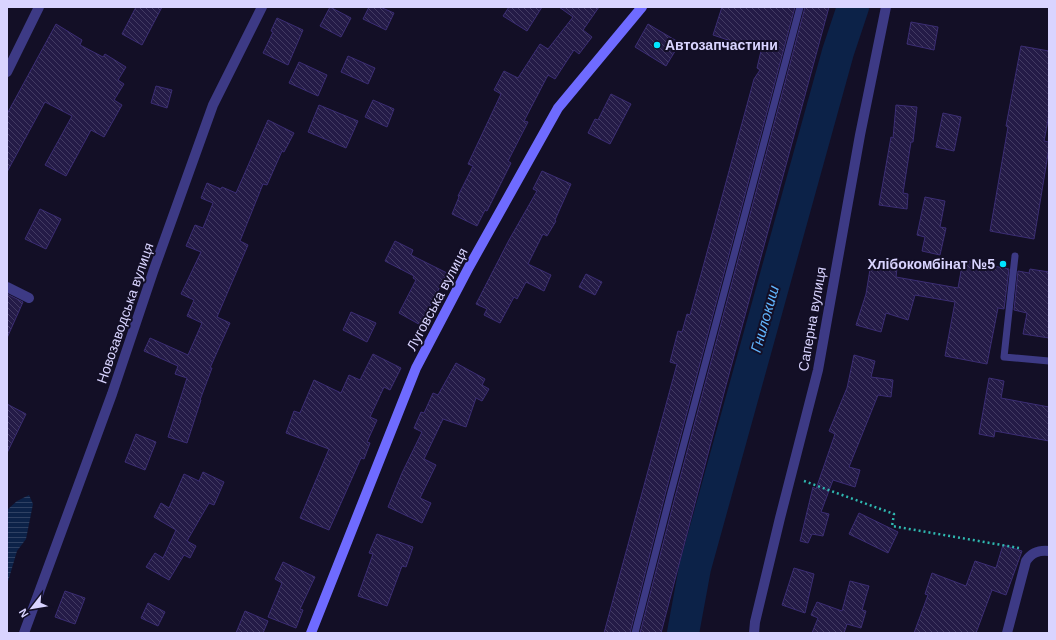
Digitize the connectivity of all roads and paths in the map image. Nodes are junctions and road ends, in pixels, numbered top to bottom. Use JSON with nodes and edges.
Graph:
{"nodes":[{"id":1,"x":39,"y":7,"type":"edge"},
{"id":2,"x":262,"y":7,"type":"edge"},
{"id":3,"x":642,"y":7,"type":"edge"},
{"id":4,"x":800,"y":7,"type":"edge"},
{"id":5,"x":886,"y":7,"type":"edge"},
{"id":6,"x":7,"y":72,"type":"edge"},
{"id":7,"x":1015,"y":256,"type":"dead end"},
{"id":8,"x":7,"y":288,"type":"edge"},
{"id":9,"x":29,"y":298,"type":"dead end"},
{"id":10,"x":1049,"y":361,"type":"edge"},
{"id":11,"x":790,"y":476,"type":"junction"},
{"id":12,"x":1049,"y":551,"type":"edge"},
{"id":13,"x":1032,"y":554,"type":"junction"},
{"id":14,"x":24,"y":633,"type":"edge"},
{"id":15,"x":312,"y":633,"type":"edge"},
{"id":16,"x":635,"y":633,"type":"edge"},
{"id":17,"x":754,"y":633,"type":"edge"},
{"id":18,"x":1007,"y":633,"type":"edge"}],
"edges":[{"from":1,"to":6,"type":"street"},
{"from":2,"to":14,"type":"street","name":"Новозаводська вулиця"},
{"from":3,"to":15,"type":"street","name":"Луговська вулиця"},
{"from":4,"to":16,"type":"lane"},
{"from":5,"to":11,"type":"street","name":"Саперна вулиця"},
{"from":7,"to":10,"type":"lane"},
{"from":8,"to":9,"type":"street"},
{"from":11,"to":13,"type":"path"},
{"from":11,"to":17,"type":"street","name":"Саперна вулиця"},
{"from":12,"to":13,"type":"street"},
{"from":13,"to":18,"type":"street"}]}
